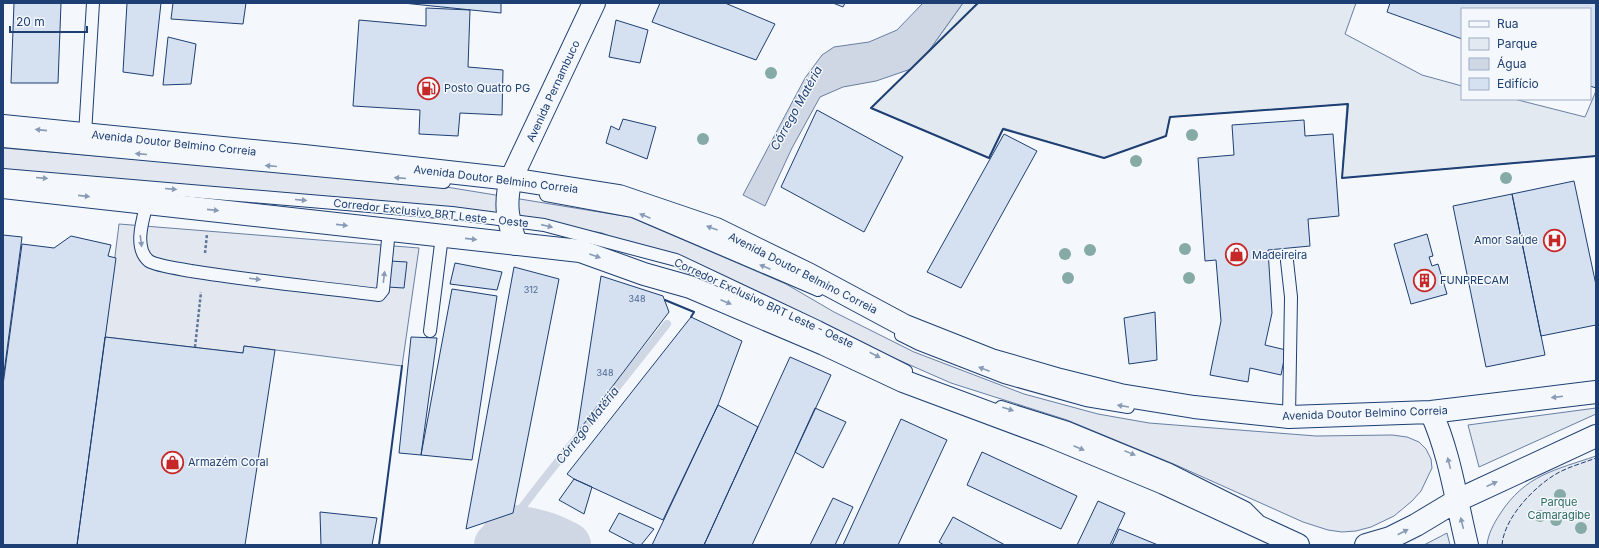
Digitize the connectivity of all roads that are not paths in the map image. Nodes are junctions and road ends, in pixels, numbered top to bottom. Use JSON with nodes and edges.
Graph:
{"nodes":[{"id":1,"x":93,"y":3,"type":"edge"},
{"id":2,"x":594,"y":3,"type":"edge"},
{"id":3,"x":3,"y":126,"type":"edge"},
{"id":4,"x":85,"y":134,"type":"junction"},
{"id":5,"x":3,"y":141,"type":"edge"},
{"id":6,"x":3,"y":175,"type":"edge"},
{"id":7,"x":510,"y":184,"type":"junction"},
{"id":8,"x":3,"y":187,"type":"edge"},
{"id":9,"x":147,"y":203,"type":"junction"},
{"id":10,"x":508,"y":219,"type":"junction"},
{"id":11,"x":390,"y":230,"type":"junction"},
{"id":12,"x":442,"y":236,"type":"junction"},
{"id":13,"x":516,"y":244,"type":"junction"},
{"id":14,"x":1287,"y":261,"type":"dead end"},
{"id":15,"x":430,"y":331,"type":"dead end"},
{"id":16,"x":1596,"y":392,"type":"edge"},
{"id":17,"x":1431,"y":412,"type":"junction"},
{"id":18,"x":1281,"y":417,"type":"junction"},
{"id":19,"x":1596,"y":436,"type":"edge"},
{"id":20,"x":1456,"y":501,"type":"junction"},
{"id":21,"x":1272,"y":534,"type":"junction"},
{"id":22,"x":1298,"y":545,"type":"edge"},
{"id":23,"x":1366,"y":545,"type":"edge"},
{"id":24,"x":1467,"y":545,"type":"edge"}],
"edges":[{"from":1,"to":4,"type":"lane"},
{"from":2,"to":7,"type":"main road","name":"Avenida Pernambuco"},
{"from":4,"to":3,"type":"main road","name":"Avenida Doutor Belmino Correia","one_way":true},
{"from":4,"to":7,"type":"main road","name":"Avenida Doutor Belmino Correia"},
{"from":7,"to":5,"type":"lane","one_way":true},
{"from":6,"to":10,"type":"lane","name":"Corredor Exclusivo BRT Leste - Oeste","one_way":true},
{"from":7,"to":10,"type":"main road","name":"Avenida Pernambuco"},
{"from":18,"to":7,"type":"main road","name":"Avenida Doutor Belmino Correia","one_way":true},
{"from":8,"to":9,"type":"main road","one_way":true},
{"from":9,"to":11,"type":"main road","one_way":true},
{"from":9,"to":11,"type":"lane","one_way":true},
{"from":10,"to":13,"type":"main road","name":"Avenida Pernambuco"},
{"from":10,"to":21,"type":"lane","name":"Corredor Exclusivo BRT Leste - Oeste","one_way":true},
{"from":11,"to":12,"type":"main road"},
{"from":12,"to":13,"type":"main road","one_way":true},
{"from":12,"to":15,"type":"lane"},
{"from":13,"to":21,"type":"main road","one_way":true},
{"from":14,"to":18,"type":"lane"},
{"from":16,"to":17,"type":"main road","name":"Avenida Doutor Belmino Correia","one_way":true},
{"from":17,"to":18,"type":"main road","name":"Avenida Doutor Belmino Correia"},
{"from":20,"to":17,"type":"main road","one_way":true},
{"from":20,"to":19,"type":"main road","one_way":true},
{"from":23,"to":20,"type":"main road","one_way":true},
{"from":24,"to":20,"type":"main road","one_way":true},
{"from":21,"to":22,"type":"main road"}]}
